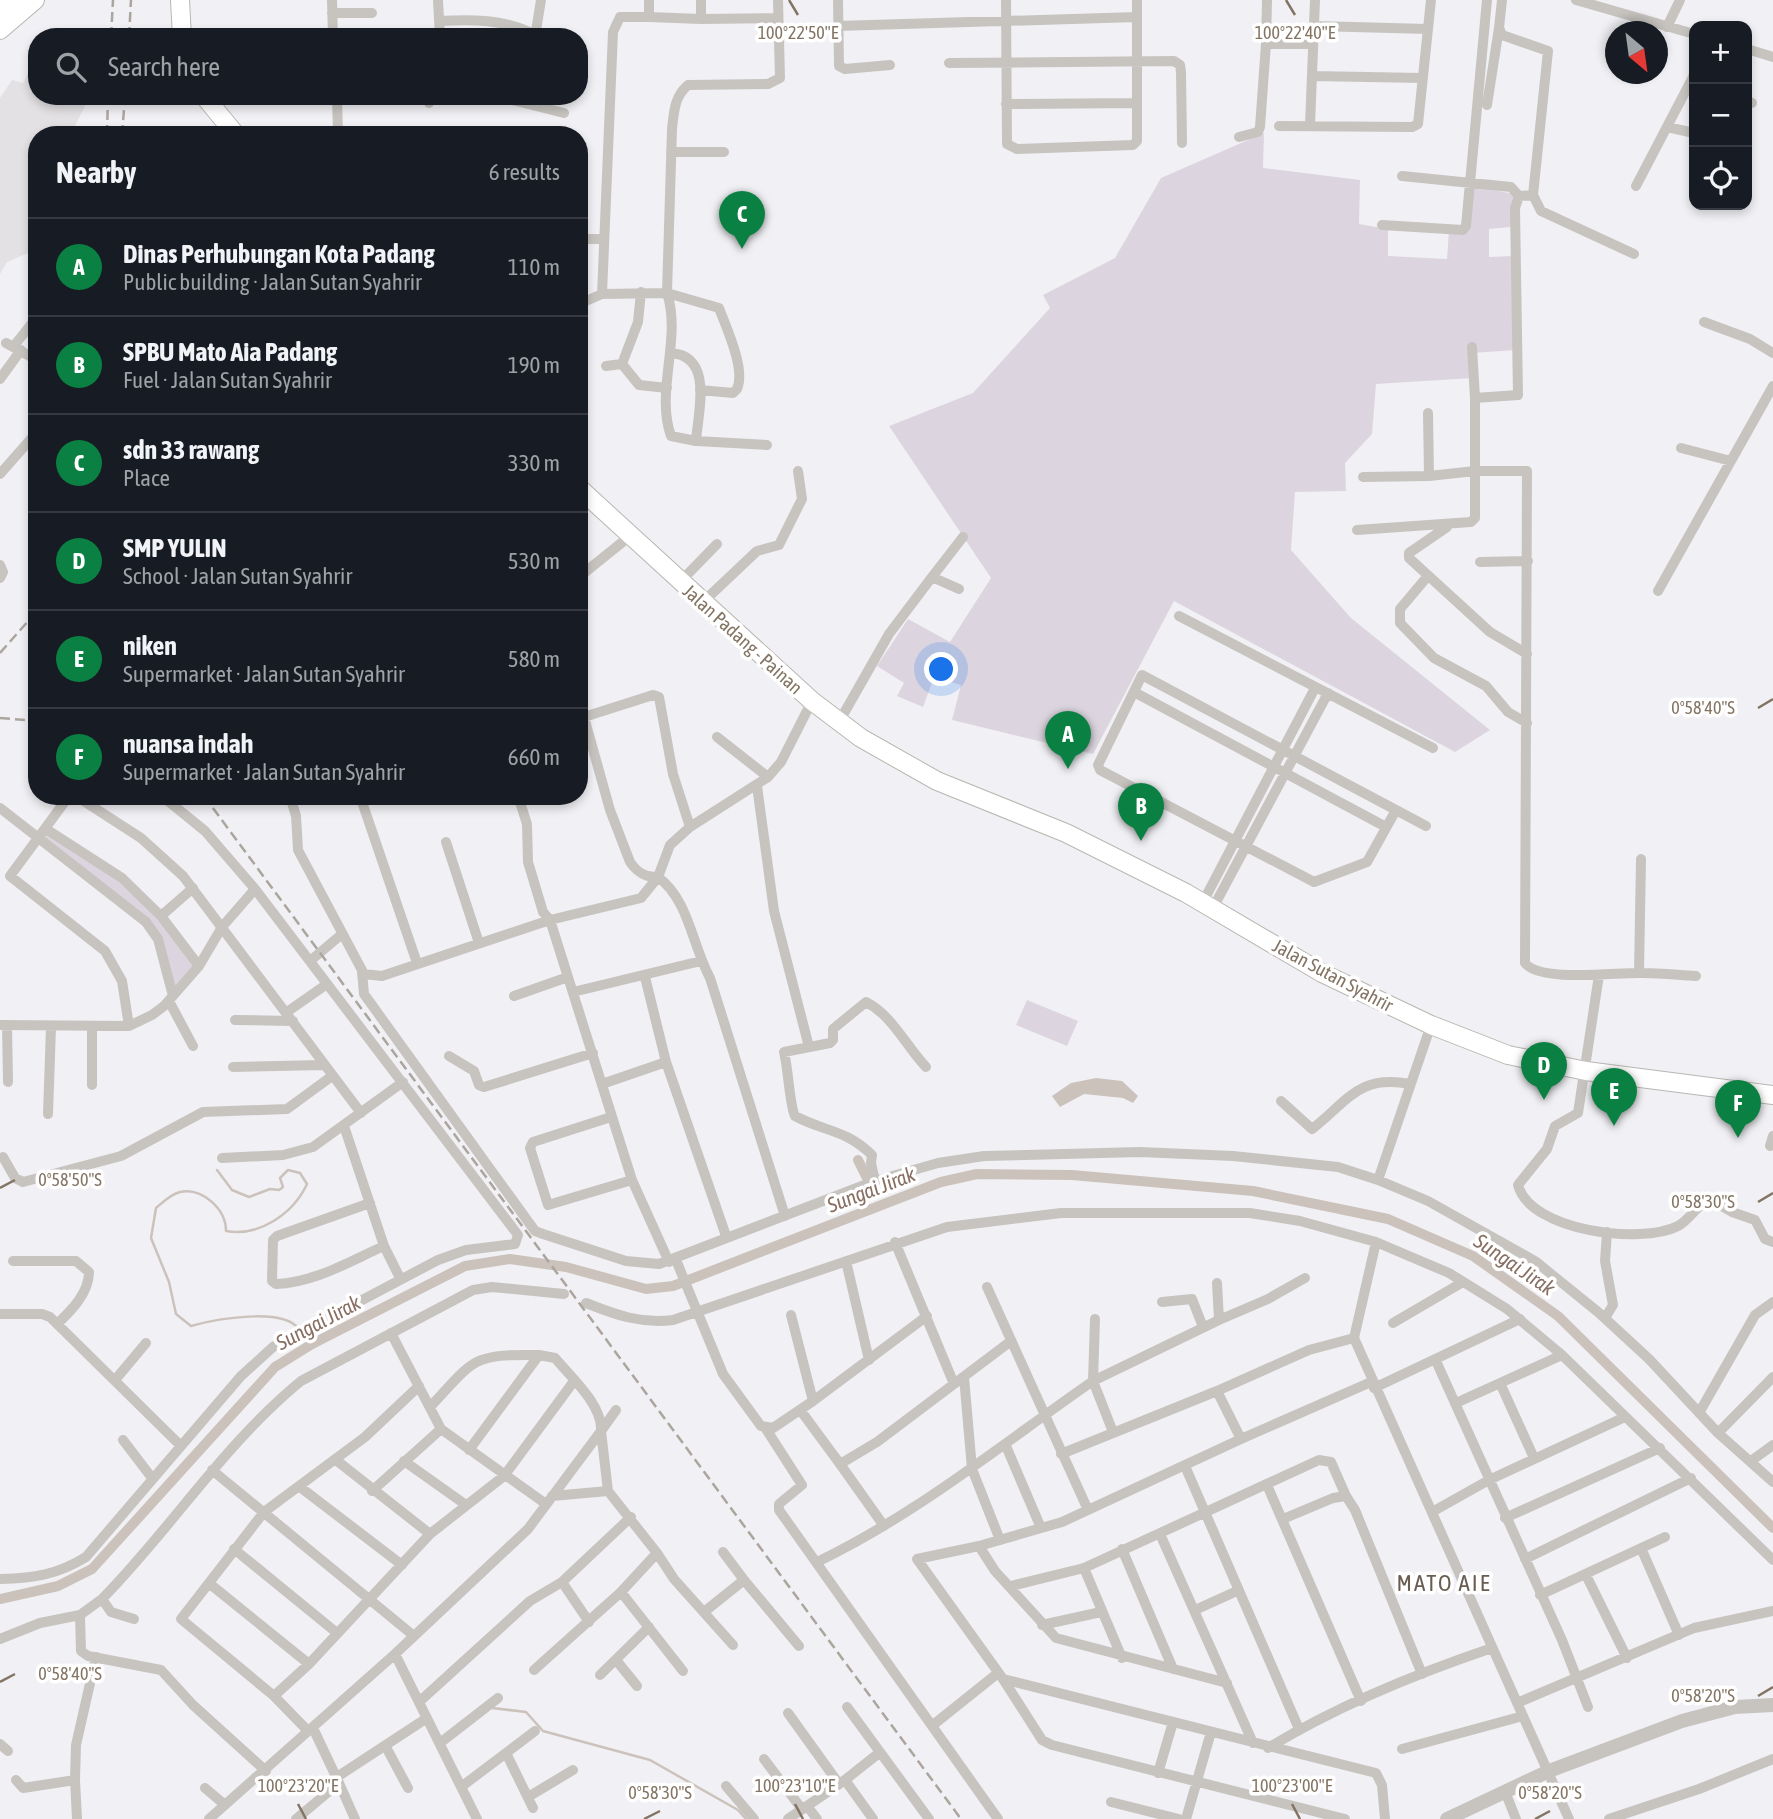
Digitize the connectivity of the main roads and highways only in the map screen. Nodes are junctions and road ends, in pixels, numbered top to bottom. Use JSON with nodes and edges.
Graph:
{"nodes":[{"id":1,"x":14,"y":0,"type":"edge"},
{"id":2,"x":34,"y":0,"type":"edge"},
{"id":3,"x":180,"y":0,"type":"edge"},
{"id":4,"x":0,"y":11,"type":"edge"},
{"id":5,"x":182,"y":28,"type":"edge"},
{"id":6,"x":0,"y":30,"type":"edge"},
{"id":7,"x":211,"y":105,"type":"edge"},
{"id":8,"x":229,"y":126,"type":"edge"},
{"id":9,"x":588,"y":497,"type":"edge"},
{"id":10,"x":921,"y":772,"type":"joint"},
{"id":11,"x":1773,"y":1095,"type":"edge"}],
"edges":[{"from":1,"to":4,"type":"main road"},
{"from":2,"to":6,"type":"main road"},
{"from":3,"to":5,"type":"main road"},
{"from":7,"to":8,"type":"main road"},
{"from":9,"to":10,"type":"main road","name":"Jalan Padang - Painan"},
{"from":10,"to":11,"type":"main road","name":"Jalan Sutan Syahrir"}]}
